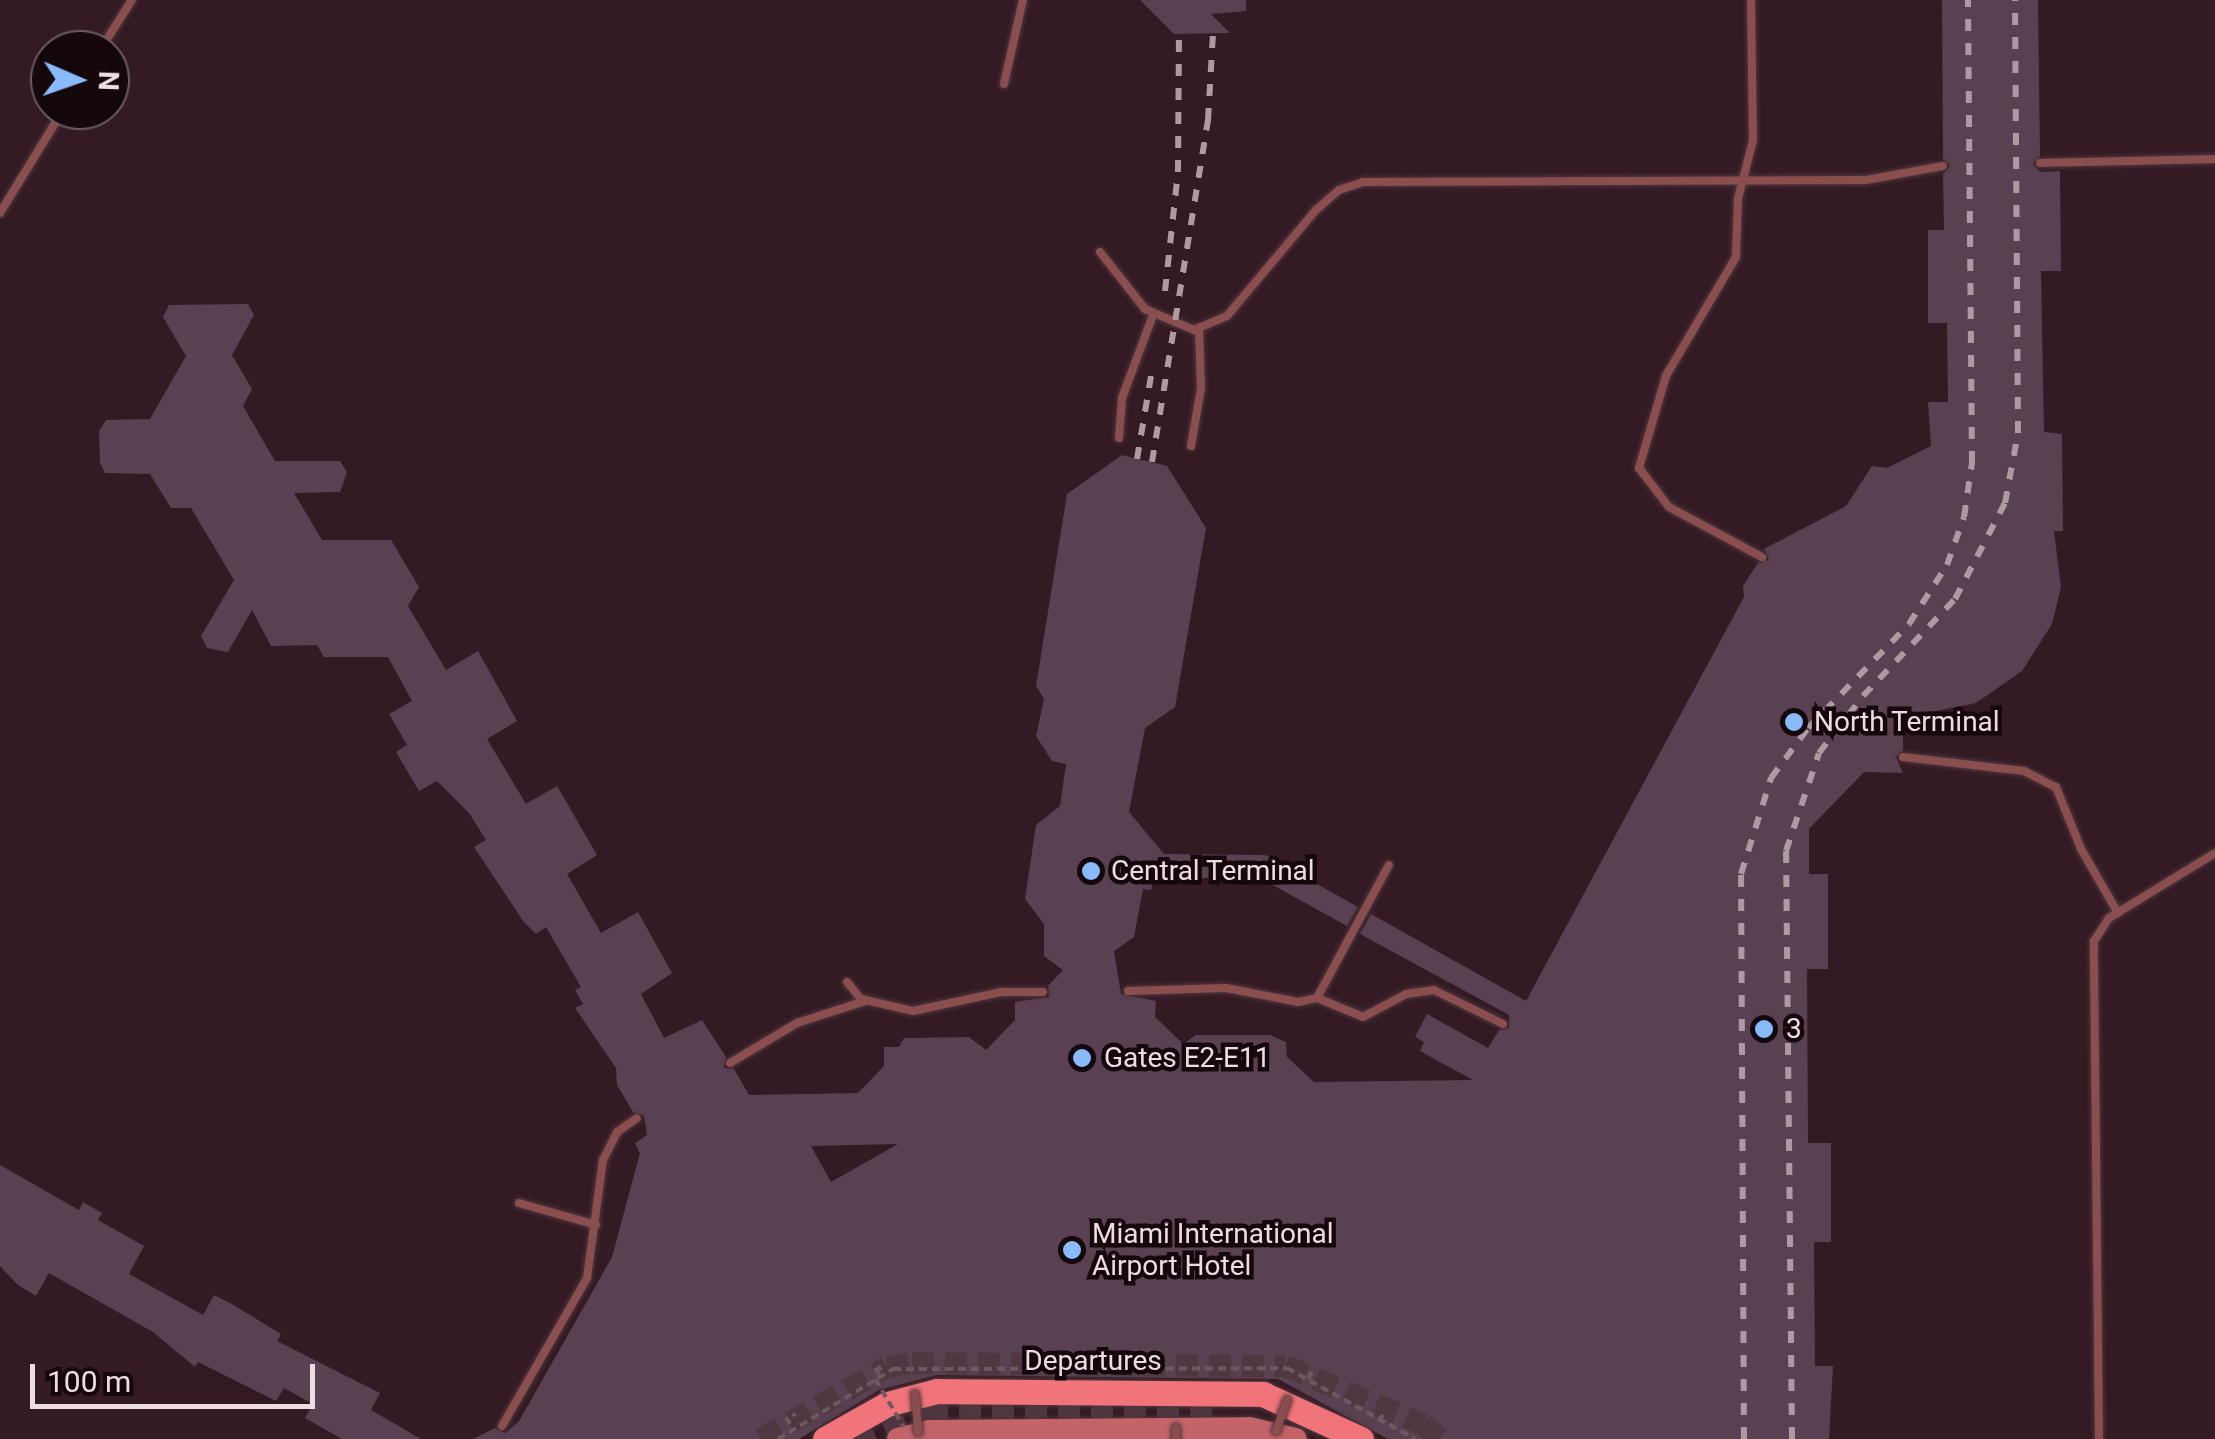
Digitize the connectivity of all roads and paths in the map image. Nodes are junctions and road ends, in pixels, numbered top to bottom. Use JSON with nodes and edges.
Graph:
{"nodes":[{"id":1,"x":132,"y":0,"type":"edge"},
{"id":2,"x":1022,"y":0,"type":"edge"},
{"id":3,"x":1752,"y":0,"type":"edge"},
{"id":4,"x":113,"y":30,"type":"edge"},
{"id":5,"x":1004,"y":84,"type":"dead end"},
{"id":6,"x":51,"y":130,"type":"edge"},
{"id":7,"x":2215,"y":159,"type":"edge"},
{"id":8,"x":2040,"y":163,"type":"dead end"},
{"id":9,"x":1944,"y":166,"type":"dead end"},
{"id":10,"x":1744,"y":178,"type":"junction"},
{"id":11,"x":0,"y":213,"type":"edge"},
{"id":12,"x":1100,"y":252,"type":"dead end"},
{"id":13,"x":1153,"y":316,"type":"junction"},
{"id":14,"x":1199,"y":329,"type":"junction"},
{"id":15,"x":1119,"y":438,"type":"dead end"},
{"id":16,"x":1191,"y":446,"type":"dead end"},
{"id":17,"x":1762,"y":557,"type":"dead end"},
{"id":18,"x":1903,"y":758,"type":"dead end"},
{"id":19,"x":2215,"y":852,"type":"edge"},
{"id":20,"x":1388,"y":865,"type":"dead end"},
{"id":21,"x":2118,"y":913,"type":"junction"},
{"id":22,"x":847,"y":982,"type":"dead end"},
{"id":23,"x":1128,"y":991,"type":"dead end"},
{"id":24,"x":1044,"y":992,"type":"dead end"},
{"id":25,"x":1317,"y":998,"type":"junction"},
{"id":26,"x":865,"y":1001,"type":"junction"},
{"id":27,"x":1503,"y":1024,"type":"dead end"},
{"id":28,"x":730,"y":1063,"type":"dead end"},
{"id":29,"x":637,"y":1118,"type":"dead end"},
{"id":30,"x":519,"y":1203,"type":"dead end"},
{"id":31,"x":596,"y":1224,"type":"junction"},
{"id":32,"x":1139,"y":1358,"type":"dead end"},
{"id":33,"x":1042,"y":1360,"type":"dead end"},
{"id":34,"x":1140,"y":1366,"type":"dead end"},
{"id":35,"x":1037,"y":1367,"type":"dead end"},
{"id":36,"x":1312,"y":1371,"type":"dead end"},
{"id":37,"x":878,"y":1372,"type":"junction"},
{"id":38,"x":1308,"y":1378,"type":"dead end"},
{"id":39,"x":914,"y":1394,"type":"junction"},
{"id":40,"x":1287,"y":1400,"type":"junction"},
{"id":41,"x":1386,"y":1410,"type":"dead end"},
{"id":42,"x":786,"y":1417,"type":"dead end"},
{"id":43,"x":502,"y":1426,"type":"dead end"},
{"id":44,"x":792,"y":1428,"type":"dead end"},
{"id":45,"x":1370,"y":1430,"type":"edge"},
{"id":46,"x":1176,"y":1434,"type":"edge"},
{"id":47,"x":1001,"y":1435,"type":"edge"},
{"id":48,"x":1286,"y":1435,"type":"edge"},
{"id":49,"x":909,"y":1437,"type":"edge"},
{"id":50,"x":778,"y":1439,"type":"edge"},
{"id":51,"x":825,"y":1439,"type":"edge"},
{"id":52,"x":1415,"y":1439,"type":"edge"},
{"id":53,"x":2098,"y":1439,"type":"edge"}],
"edges":[{"from":1,"to":4,"type":"lane"},
{"from":2,"to":5,"type":"lane"},
{"from":3,"to":10,"type":"lane"},
{"from":6,"to":11,"type":"lane"},
{"from":7,"to":8,"type":"lane"},
{"from":9,"to":10,"type":"lane"},
{"from":10,"to":14,"type":"lane"},
{"from":10,"to":17,"type":"lane"},
{"from":12,"to":13,"type":"lane"},
{"from":13,"to":14,"type":"lane"},
{"from":13,"to":15,"type":"lane"},
{"from":14,"to":16,"type":"lane"},
{"from":18,"to":21,"type":"lane"},
{"from":19,"to":21,"type":"lane"},
{"from":20,"to":25,"type":"lane"},
{"from":21,"to":53,"type":"lane"},
{"from":22,"to":26,"type":"lane"},
{"from":23,"to":25,"type":"lane"},
{"from":24,"to":26,"type":"lane"},
{"from":25,"to":27,"type":"lane"},
{"from":26,"to":28,"type":"lane"},
{"from":29,"to":31,"type":"lane"},
{"from":30,"to":31,"type":"lane"},
{"from":31,"to":43,"type":"lane"},
{"from":32,"to":34,"type":"path"},
{"from":33,"to":35,"type":"path"},
{"from":36,"to":38,"type":"path"},
{"from":37,"to":49,"type":"path","bridge":true},
{"from":37,"to":50,"type":"path","bridge":true},
{"from":37,"to":52,"type":"path","bridge":true},
{"from":39,"to":40,"type":"main road","name":"Departures"},
{"from":39,"to":49,"type":"lane","bridge":true},
{"from":39,"to":51,"type":"main road","name":"Departures"},
{"from":40,"to":45,"type":"main road","name":"Departures"},
{"from":40,"to":48,"type":"lane","bridge":true},
{"from":41,"to":45,"type":"path"},
{"from":42,"to":44,"type":"path"},
{"from":46,"to":47,"type":"main road"},
{"from":46,"to":48,"type":"main road"},
{"from":47,"to":49,"type":"main road"}]}
